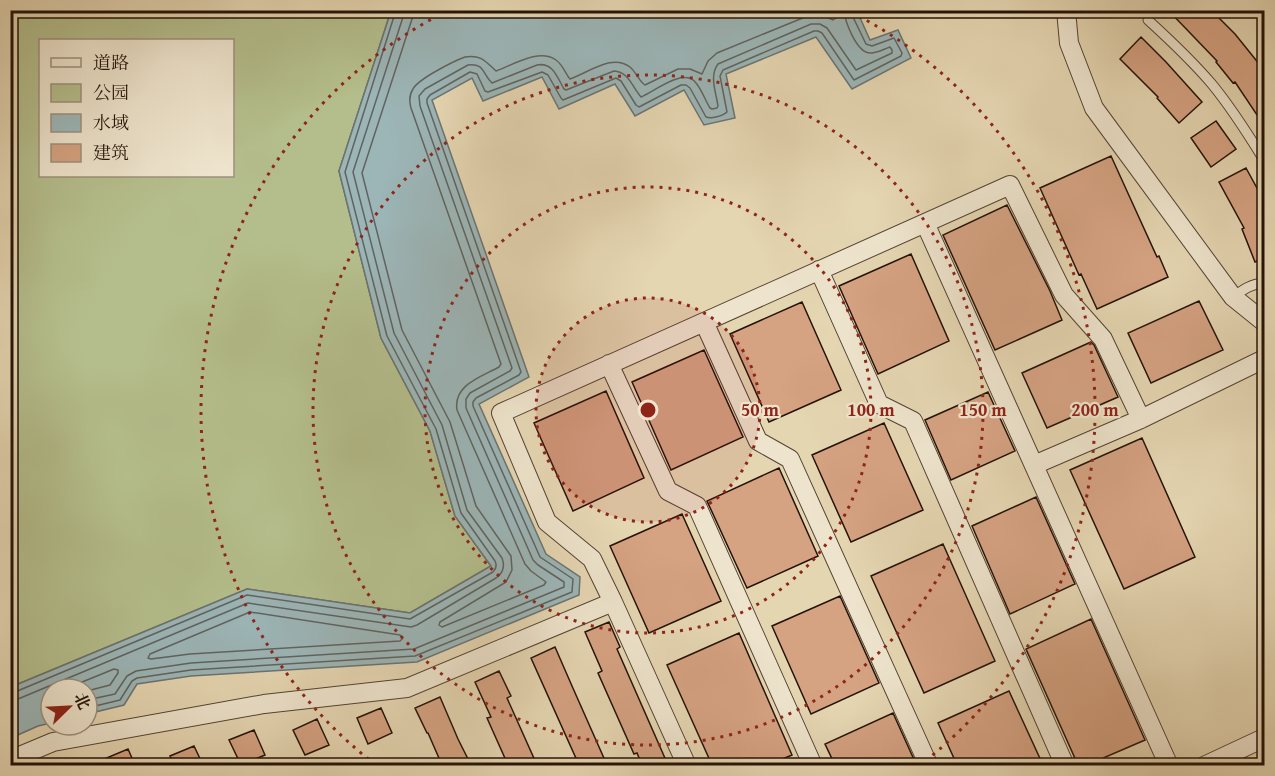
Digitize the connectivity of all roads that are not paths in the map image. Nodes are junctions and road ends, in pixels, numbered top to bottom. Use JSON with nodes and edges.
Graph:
{"nodes":[{"id":1,"x":1066,"y":10,"type":"edge"},
{"id":2,"x":1148,"y":20,"type":"dead end"},
{"id":3,"x":1264,"y":160,"type":"edge"},
{"id":4,"x":925,"y":223,"type":"junction"},
{"id":5,"x":819,"y":270,"type":"junction"},
{"id":6,"x":1264,"y":283,"type":"edge"},
{"id":7,"x":1233,"y":297,"type":"junction"},
{"id":8,"x":704,"y":322,"type":"junction"},
{"id":9,"x":1264,"y":322,"type":"edge"},
{"id":10,"x":1264,"y":359,"type":"edge"},
{"id":11,"x":609,"y":364,"type":"junction"},
{"id":12,"x":1141,"y":419,"type":"junction"},
{"id":13,"x":1034,"y":465,"type":"junction"},
{"id":14,"x":613,"y":602,"type":"junction"},
{"id":15,"x":1264,"y":738,"type":"edge"},
{"id":16,"x":10,"y":760,"type":"edge"},
{"id":17,"x":687,"y":765,"type":"edge"},
{"id":18,"x":813,"y":765,"type":"edge"},
{"id":19,"x":929,"y":765,"type":"edge"},
{"id":20,"x":1065,"y":765,"type":"edge"},
{"id":21,"x":1170,"y":765,"type":"edge"},
{"id":22,"x":1204,"y":765,"type":"edge"}],
"edges":[{"from":1,"to":7,"type":"street"},
{"from":2,"to":3,"type":"lane"},
{"from":4,"to":5,"type":"street"},
{"from":4,"to":12,"type":"street"},
{"from":4,"to":13,"type":"street"},
{"from":5,"to":8,"type":"street"},
{"from":5,"to":20,"type":"street"},
{"from":6,"to":7,"type":"lane"},
{"from":7,"to":9,"type":"street"},
{"from":8,"to":11,"type":"street"},
{"from":8,"to":19,"type":"street"},
{"from":10,"to":12,"type":"street"},
{"from":11,"to":14,"type":"street"},
{"from":11,"to":18,"type":"street"},
{"from":12,"to":13,"type":"street"},
{"from":13,"to":21,"type":"street"},
{"from":14,"to":16,"type":"street"},
{"from":14,"to":17,"type":"street"},
{"from":15,"to":22,"type":"street"}]}
